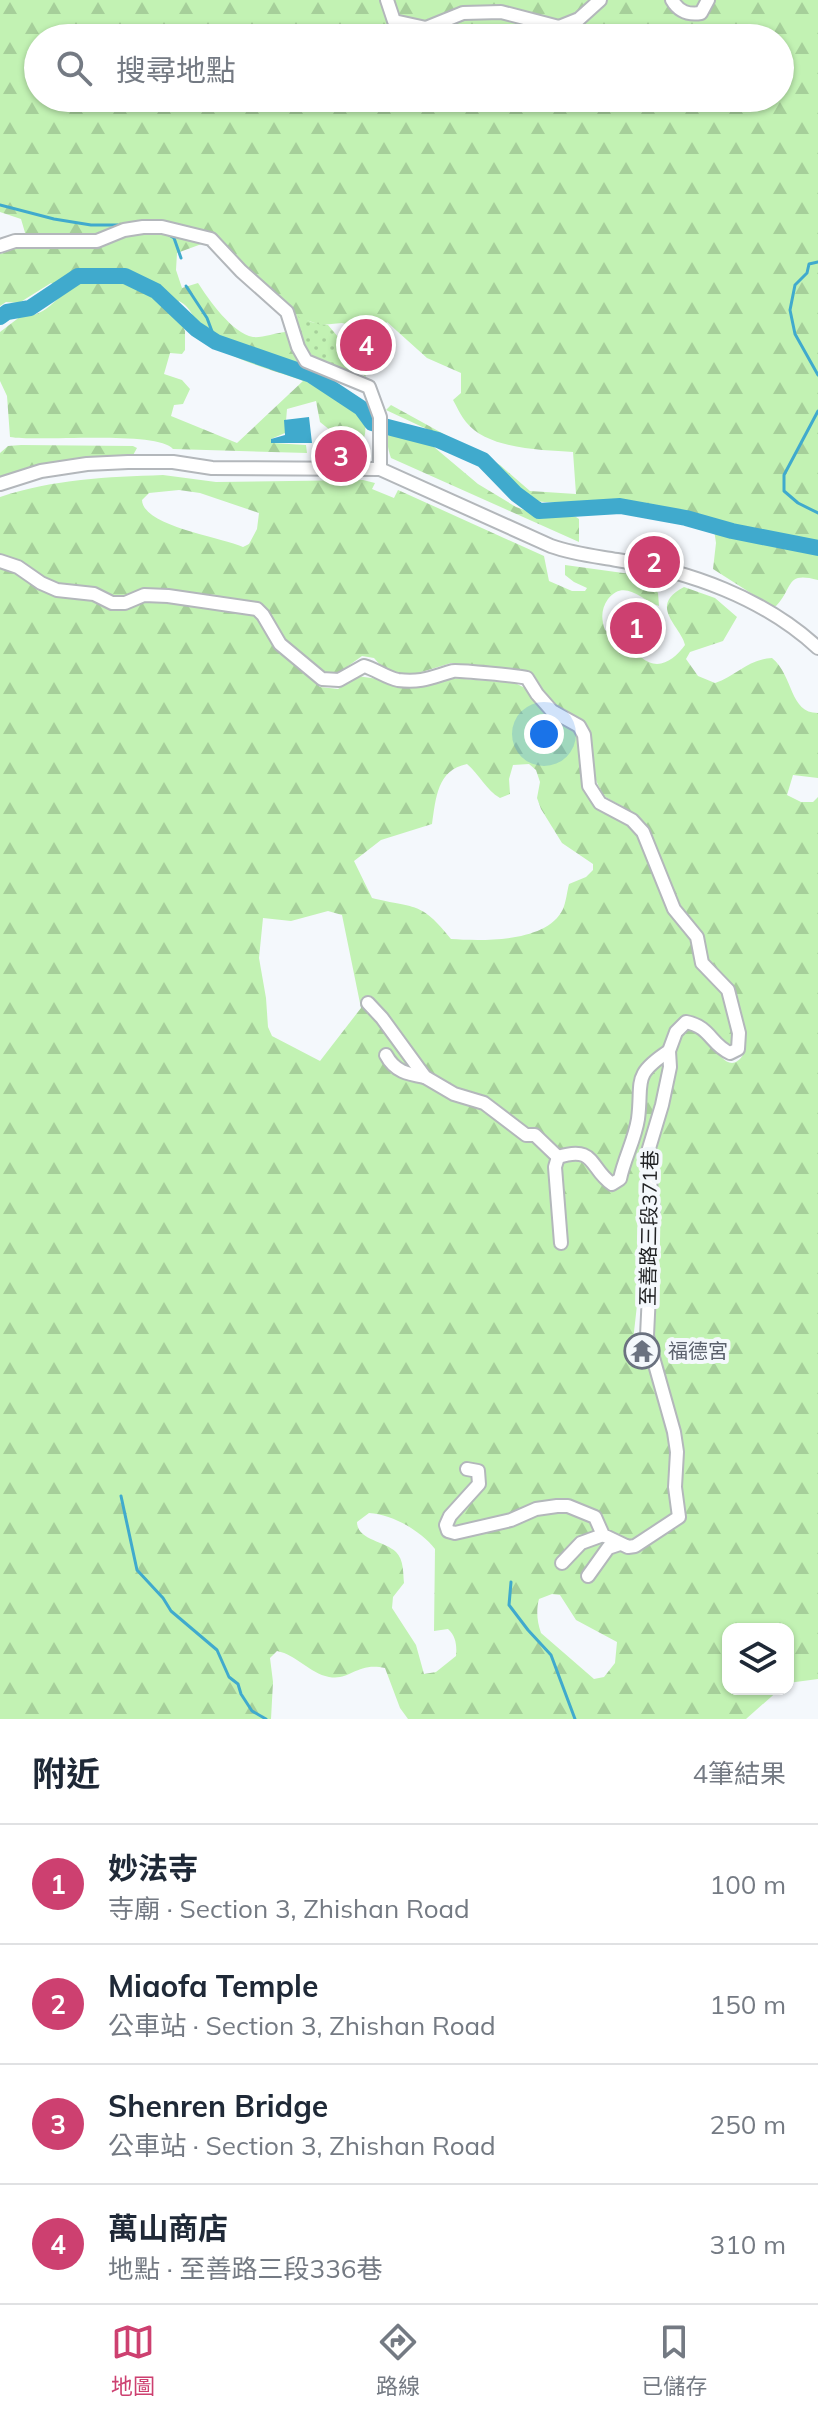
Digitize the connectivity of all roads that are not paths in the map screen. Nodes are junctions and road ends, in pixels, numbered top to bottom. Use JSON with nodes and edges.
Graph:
{"nodes":[{"id":1,"x":387,"y":0,"type":"edge"},
{"id":2,"x":600,"y":0,"type":"edge"},
{"id":3,"x":672,"y":0,"type":"edge"},
{"id":4,"x":708,"y":0,"type":"edge"},
{"id":5,"x":408,"y":24,"type":"edge"},
{"id":6,"x":436,"y":24,"type":"edge"},
{"id":7,"x":547,"y":24,"type":"edge"},
{"id":8,"x":566,"y":24,"type":"edge"},
{"id":9,"x":0,"y":246,"type":"edge"},
{"id":10,"x":380,"y":469,"type":"junction"},
{"id":11,"x":0,"y":484,"type":"edge"},
{"id":12,"x":0,"y":561,"type":"edge"},
{"id":13,"x":818,"y":648,"type":"edge"},
{"id":14,"x":368,"y":1003,"type":"dead end"},
{"id":15,"x":669,"y":1051,"type":"junction"},
{"id":16,"x":386,"y":1055,"type":"dead end"},
{"id":17,"x":425,"y":1077,"type":"junction"},
{"id":18,"x":558,"y":1157,"type":"junction"},
{"id":19,"x":561,"y":1243,"type":"dead end"},
{"id":20,"x":467,"y":1469,"type":"dead end"},
{"id":21,"x":603,"y":1535,"type":"junction"},
{"id":22,"x":620,"y":1544,"type":"junction"},
{"id":23,"x":562,"y":1563,"type":"dead end"},
{"id":24,"x":588,"y":1576,"type":"dead end"}],
"edges":[{"from":1,"to":5,"type":"street"},
{"from":2,"to":8,"type":"street"},
{"from":3,"to":4,"type":"street"},
{"from":6,"to":7,"type":"street"},
{"from":9,"to":10,"type":"street"},
{"from":10,"to":11,"type":"street"},
{"from":10,"to":13,"type":"street"},
{"from":12,"to":15,"type":"street"},
{"from":14,"to":17,"type":"street"},
{"from":15,"to":18,"type":"street"},
{"from":15,"to":22,"type":"street","name":"至善路三段371巷"},
{"from":16,"to":17,"type":"street"},
{"from":17,"to":18,"type":"street"},
{"from":18,"to":19,"type":"street"},
{"from":20,"to":21,"type":"street"},
{"from":21,"to":22,"type":"street"},
{"from":21,"to":23,"type":"street"},
{"from":22,"to":24,"type":"street"}]}
